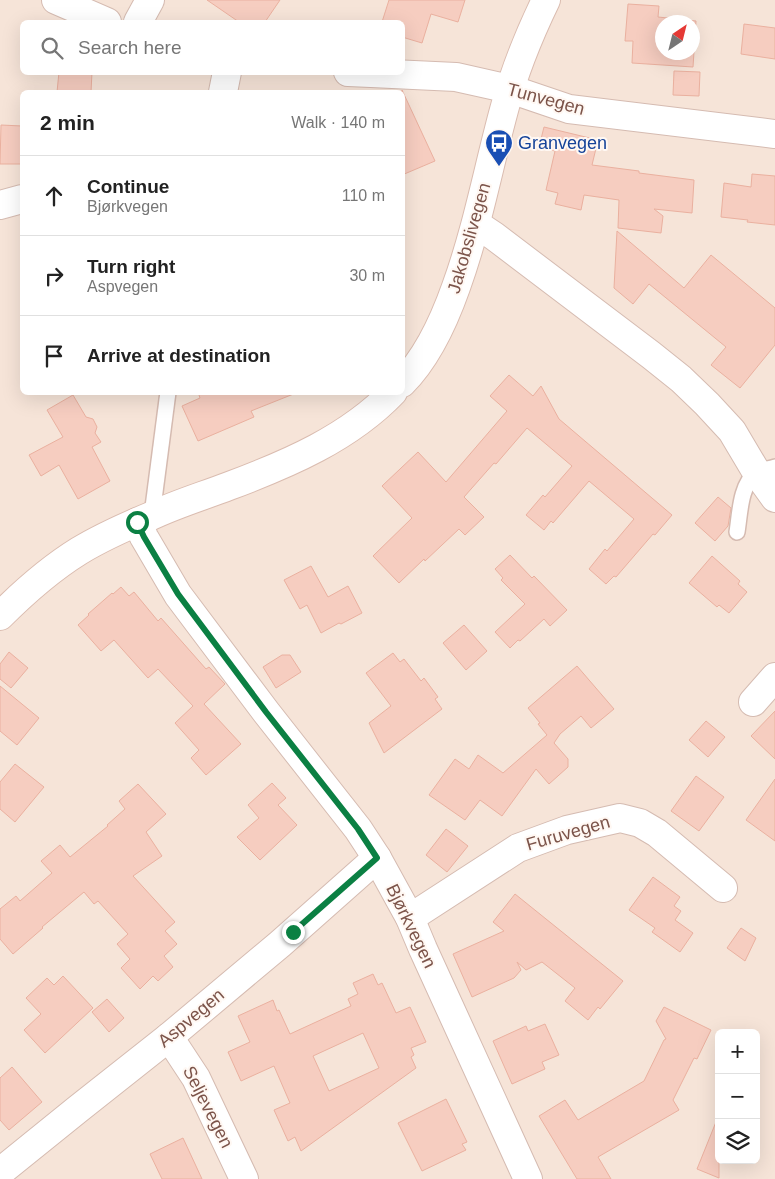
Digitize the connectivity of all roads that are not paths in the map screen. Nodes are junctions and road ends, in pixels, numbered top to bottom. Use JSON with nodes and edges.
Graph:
{"nodes":[{"id":1,"x":56,"y":0,"type":"edge"},
{"id":2,"x":150,"y":0,"type":"edge"},
{"id":3,"x":546,"y":0,"type":"edge"},
{"id":4,"x":102,"y":20,"type":"edge"},
{"id":5,"x":139,"y":20,"type":"edge"},
{"id":6,"x":226,"y":75,"type":"edge"},
{"id":7,"x":405,"y":75,"type":"edge"},
{"id":8,"x":222,"y":90,"type":"edge"},
{"id":9,"x":510,"y":90,"type":"junction"},
{"id":10,"x":775,"y":134,"type":"edge"},
{"id":11,"x":20,"y":200,"type":"edge"},
{"id":12,"x":0,"y":205,"type":"edge"},
{"id":13,"x":476,"y":224,"type":"junction"},
{"id":14,"x":405,"y":379,"type":"edge"},
{"id":15,"x":167,"y":395,"type":"edge"},
{"id":16,"x":390,"y":395,"type":"edge"},
{"id":17,"x":766,"y":470,"type":"edge"},
{"id":18,"x":775,"y":498,"type":"edge"},
{"id":19,"x":144,"y":519,"type":"junction"},
{"id":20,"x":737,"y":532,"type":"dead end"},
{"id":21,"x":0,"y":616,"type":"edge"},
{"id":22,"x":775,"y":678,"type":"edge"},
{"id":23,"x":753,"y":702,"type":"dead end"},
{"id":24,"x":377,"y":858,"type":"junction"},
{"id":25,"x":723,"y":888,"type":"dead end"},
{"id":26,"x":410,"y":918,"type":"junction"},
{"id":27,"x":169,"y":1037,"type":"junction"},
{"id":28,"x":0,"y":1172,"type":"edge"},
{"id":29,"x":244,"y":1179,"type":"edge"},
{"id":30,"x":528,"y":1179,"type":"edge"}],
"edges":[{"from":1,"to":4,"type":"street"},
{"from":2,"to":5,"type":"street"},
{"from":3,"to":9,"type":"street","name":"Jakobslivegen"},
{"from":6,"to":8,"type":"street"},
{"from":7,"to":9,"type":"street","name":"Tunvegen"},
{"from":9,"to":10,"type":"street","name":"Tunvegen"},
{"from":9,"to":13,"type":"street","name":"Jakobslivegen"},
{"from":11,"to":12,"type":"street"},
{"from":13,"to":14,"type":"street","name":"Jakobslivegen"},
{"from":13,"to":17,"type":"street"},
{"from":15,"to":19,"type":"lane"},
{"from":16,"to":19,"type":"street"},
{"from":17,"to":18,"type":"street"},
{"from":17,"to":20,"type":"lane"},
{"from":19,"to":21,"type":"street"},
{"from":19,"to":24,"type":"street","name":"Bjørkvegen"},
{"from":22,"to":23,"type":"street"},
{"from":24,"to":26,"type":"street","name":"Bjørkvegen"},
{"from":24,"to":27,"type":"street","name":"Aspvegen"},
{"from":25,"to":26,"type":"street","name":"Furuvegen"},
{"from":26,"to":30,"type":"street","name":"Bjørkvegen"},
{"from":27,"to":28,"type":"street","name":"Aspvegen"},
{"from":27,"to":29,"type":"street","name":"Seljevegen"}]}
